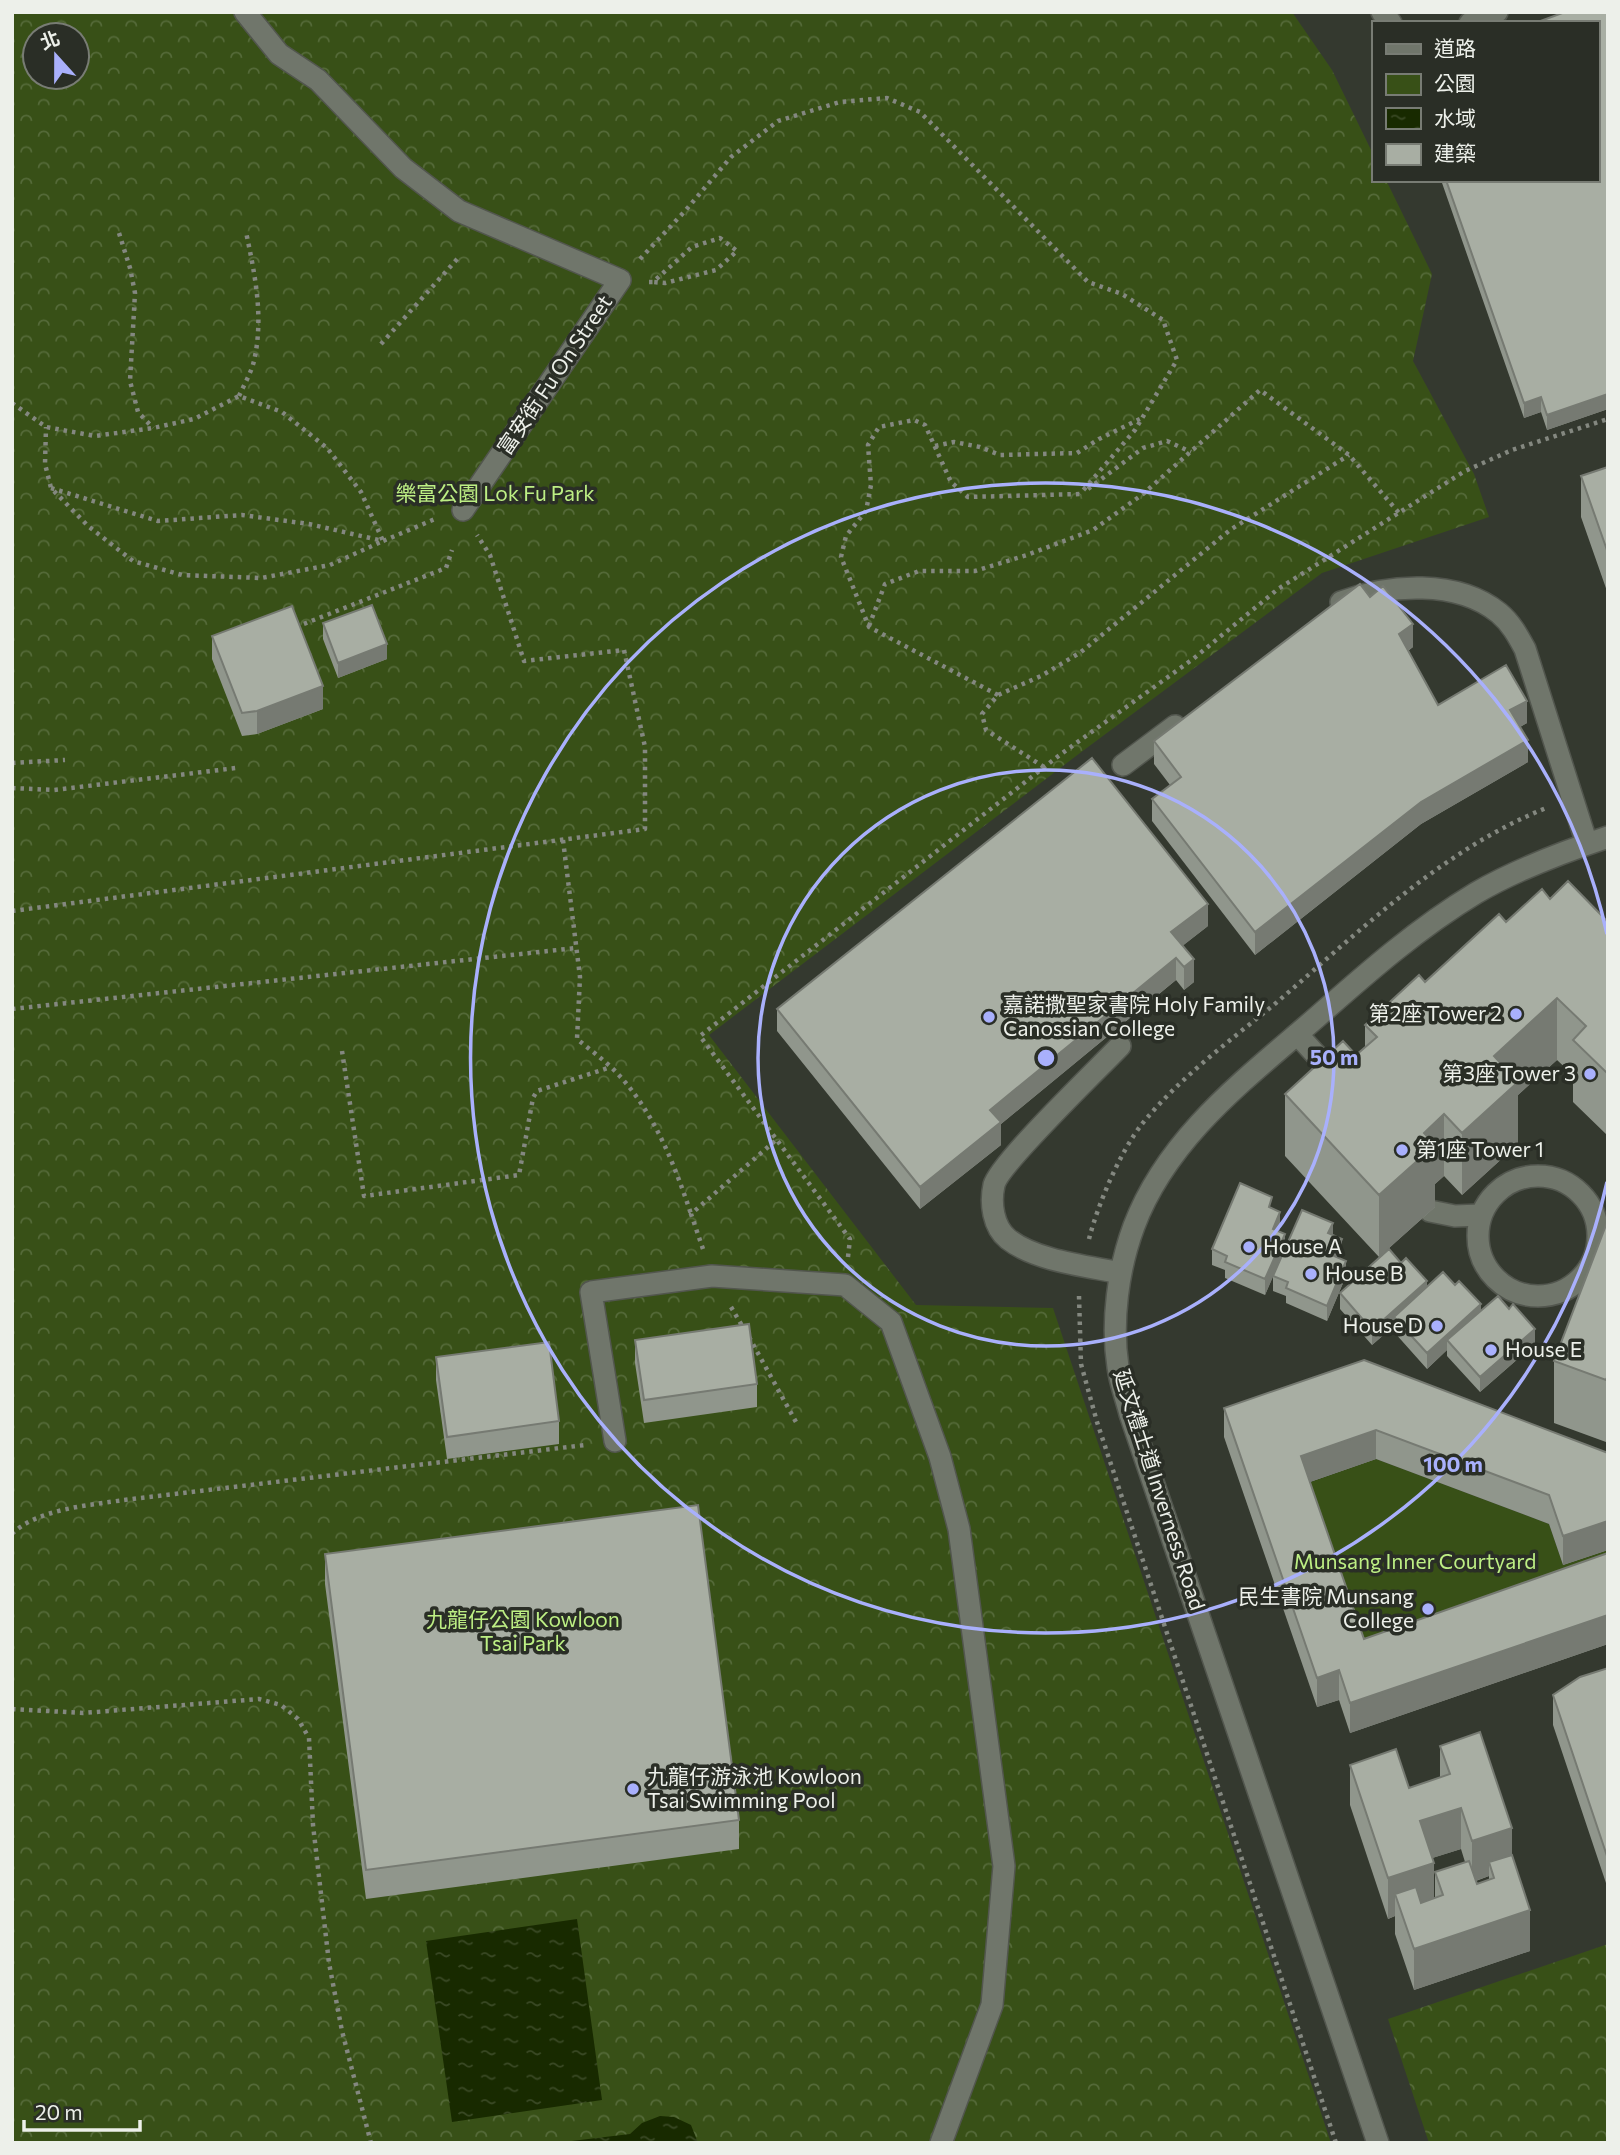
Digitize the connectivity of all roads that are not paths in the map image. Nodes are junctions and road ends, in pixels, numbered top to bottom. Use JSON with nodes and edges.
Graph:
{"nodes":[{"id":1,"x":245,"y":12,"type":"edge"},
{"id":2,"x":1497,"y":12,"type":"edge"},
{"id":3,"x":1475,"y":21,"type":"edge"},
{"id":4,"x":463,"y":510,"type":"road end"},
{"id":5,"x":1328,"y":611,"type":"edge"},
{"id":6,"x":1188,"y":716,"type":"edge"},
{"id":7,"x":1123,"y":765,"type":"dead end"},
{"id":8,"x":1608,"y":837,"type":"edge"},
{"id":9,"x":1587,"y":844,"type":"junction"},
{"id":10,"x":1297,"y":1034,"type":"junction"},
{"id":11,"x":1120,"y":1046,"type":"dead end"},
{"id":12,"x":1353,"y":1101,"type":"edge"},
{"id":13,"x":1430,"y":1210,"type":"edge"},
{"id":14,"x":1480,"y":1215,"type":"junction"},
{"id":15,"x":1121,"y":1273,"type":"junction"},
{"id":16,"x":615,"y":1441,"type":"road end"},
{"id":17,"x":941,"y":2143,"type":"edge"},
{"id":18,"x":1378,"y":2143,"type":"edge"}],
"edges":[{"from":1,"to":4,"type":"street","name":"富安街 Fu On Street"},
{"from":2,"to":3,"type":"street"},
{"from":5,"to":9,"type":"street"},
{"from":6,"to":7,"type":"street"},
{"from":8,"to":9,"type":"street","name":"延文禮士道 Inverness Road"},
{"from":9,"to":10,"type":"street","name":"延文禮士道 Inverness Road"},
{"from":10,"to":12,"type":"street"},
{"from":10,"to":15,"type":"street","name":"延文禮士道 Inverness Road"},
{"from":11,"to":15,"type":"street"},
{"from":13,"to":14,"type":"street"},
{"from":14,"to":14,"type":"street"},
{"from":15,"to":18,"type":"street","name":"延文禮士道 Inverness Road"},
{"from":16,"to":17,"type":"street"}]}
